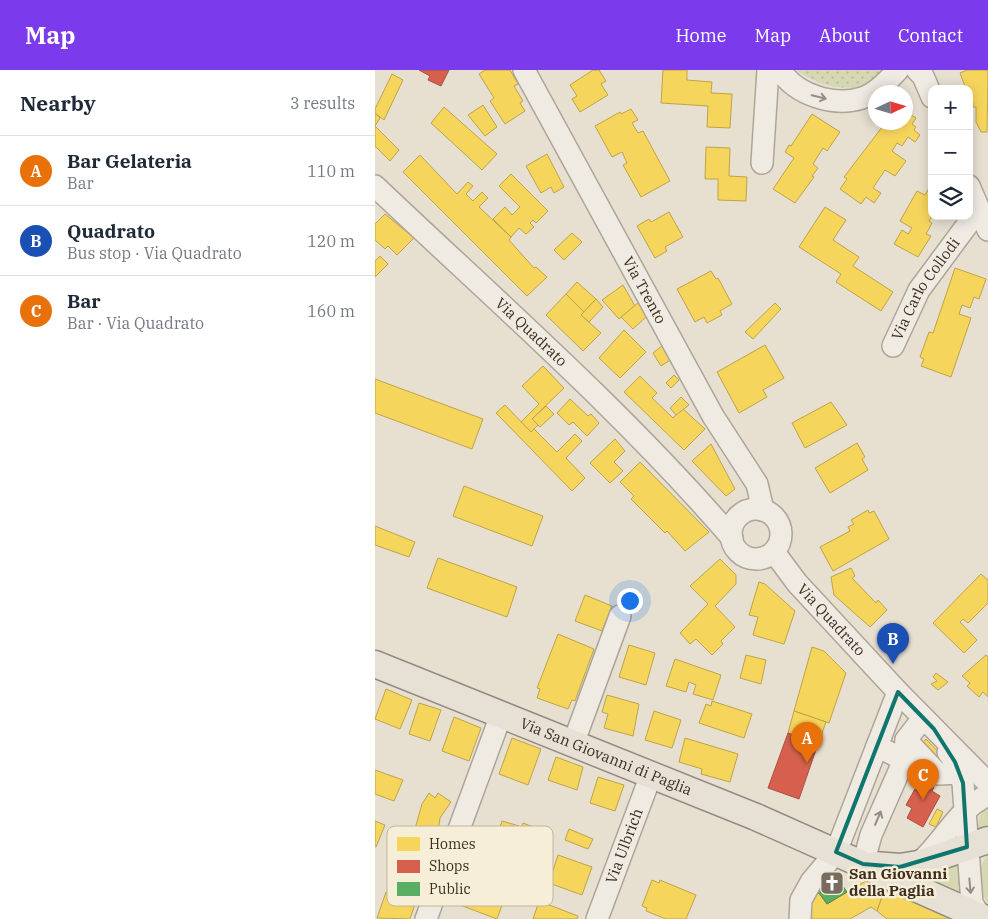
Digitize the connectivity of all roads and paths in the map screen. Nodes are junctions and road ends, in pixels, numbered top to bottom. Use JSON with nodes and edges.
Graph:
{"nodes":[{"id":1,"x":524,"y":70,"type":"edge"},
{"id":2,"x":768,"y":70,"type":"edge"},
{"id":3,"x":780,"y":70,"type":"edge"},
{"id":4,"x":898,"y":70,"type":"edge"},
{"id":5,"x":917,"y":70,"type":"edge"},
{"id":6,"x":928,"y":88,"type":"edge"},
{"id":7,"x":762,"y":163,"type":"dead end"},
{"id":8,"x":375,"y":186,"type":"edge"},
{"id":9,"x":973,"y":196,"type":"edge"},
{"id":10,"x":979,"y":210,"type":"junction"},
{"id":11,"x":988,"y":230,"type":"edge"},
{"id":12,"x":893,"y":346,"type":"dead end"},
{"id":13,"x":685,"y":483,"type":"junction"},
{"id":14,"x":763,"y":510,"type":"junction"},
{"id":15,"x":738,"y":518,"type":"junction"},
{"id":16,"x":732,"y":538,"type":"junction"},
{"id":17,"x":774,"y":552,"type":"junction"},
{"id":18,"x":620,"y":616,"type":"dead end"},
{"id":19,"x":376,"y":670,"type":"edge"},
{"id":20,"x":898,"y":692,"type":"junction"},
{"id":21,"x":501,"y":715,"type":"junction"},
{"id":22,"x":929,"y":724,"type":"junction"},
{"id":23,"x":573,"y":744,"type":"junction"},
{"id":24,"x":877,"y":746,"type":"junction"},
{"id":25,"x":905,"y":750,"type":"junction"},
{"id":26,"x":961,"y":773,"type":"junction"},
{"id":27,"x":651,"y":775,"type":"junction"},
{"id":28,"x":988,"y":783,"type":"edge"},
{"id":29,"x":988,"y":795,"type":"edge"},
{"id":30,"x":964,"y":812,"type":"junction"},
{"id":31,"x":460,"y":826,"type":"edge"},
{"id":32,"x":977,"y":844,"type":"edge"},
{"id":33,"x":836,"y":852,"type":"junction"},
{"id":34,"x":863,"y":864,"type":"junction"},
{"id":35,"x":918,"y":864,"type":"junction"},
{"id":36,"x":431,"y":906,"type":"edge"},
{"id":37,"x":426,"y":919,"type":"edge"},
{"id":38,"x":597,"y":919,"type":"edge"},
{"id":39,"x":799,"y":919,"type":"edge"},
{"id":40,"x":985,"y":919,"type":"edge"}],
"edges":[{"from":1,"to":14,"type":"street","name":"Via Trento"},
{"from":2,"to":7,"type":"street"},
{"from":3,"to":4,"type":"street","one_way":true},
{"from":5,"to":6,"type":"street"},
{"from":8,"to":13,"type":"street","name":"Via Quadrato"},
{"from":9,"to":10,"type":"street"},
{"from":10,"to":11,"type":"street"},
{"from":10,"to":12,"type":"street","name":"Via Carlo Collodi"},
{"from":13,"to":15,"type":"street","name":"Via Quadrato"},
{"from":13,"to":16,"type":"street","name":"Via Quadrato"},
{"from":14,"to":15,"type":"street"},
{"from":14,"to":17,"type":"street"},
{"from":15,"to":16,"type":"street"},
{"from":16,"to":17,"type":"street","name":"Via Quadrato"},
{"from":17,"to":20,"type":"street","name":"Via Quadrato"},
{"from":18,"to":23,"type":"street"},
{"from":19,"to":21,"type":"main road","name":"Via San Giovanni di Paglia"},
{"from":20,"to":22,"type":"street","name":"Via Quadrato"},
{"from":20,"to":24,"type":"street"},
{"from":21,"to":23,"type":"main road","name":"Via San Giovanni di Paglia"},
{"from":21,"to":31,"type":"street"},
{"from":22,"to":25,"type":"street"},
{"from":22,"to":26,"type":"street"},
{"from":22,"to":28,"type":"street"},
{"from":23,"to":27,"type":"main road","name":"Via San Giovanni di Paglia"},
{"from":24,"to":25,"type":"street"},
{"from":24,"to":33,"type":"street"},
{"from":25,"to":26,"type":"street"},
{"from":34,"to":25,"type":"street","one_way":true},
{"from":26,"to":30,"type":"street"},
{"from":27,"to":33,"type":"main road","name":"Via San Giovanni di Paglia"},
{"from":27,"to":38,"type":"street","name":"Via Ulbrich"},
{"from":29,"to":30,"type":"street"},
{"from":30,"to":32,"type":"street"},
{"from":30,"to":35,"type":"street"},
{"from":32,"to":35,"type":"main road"},
{"from":32,"to":40,"type":"street","one_way":true},
{"from":33,"to":34,"type":"main road","name":"Via San Giovanni di Paglia"},
{"from":33,"to":39,"type":"street"},
{"from":34,"to":35,"type":"main road"},
{"from":34,"to":40,"type":"main road","name":"Via San Giovanni di Paglia"},
{"from":36,"to":37,"type":"street"}]}
